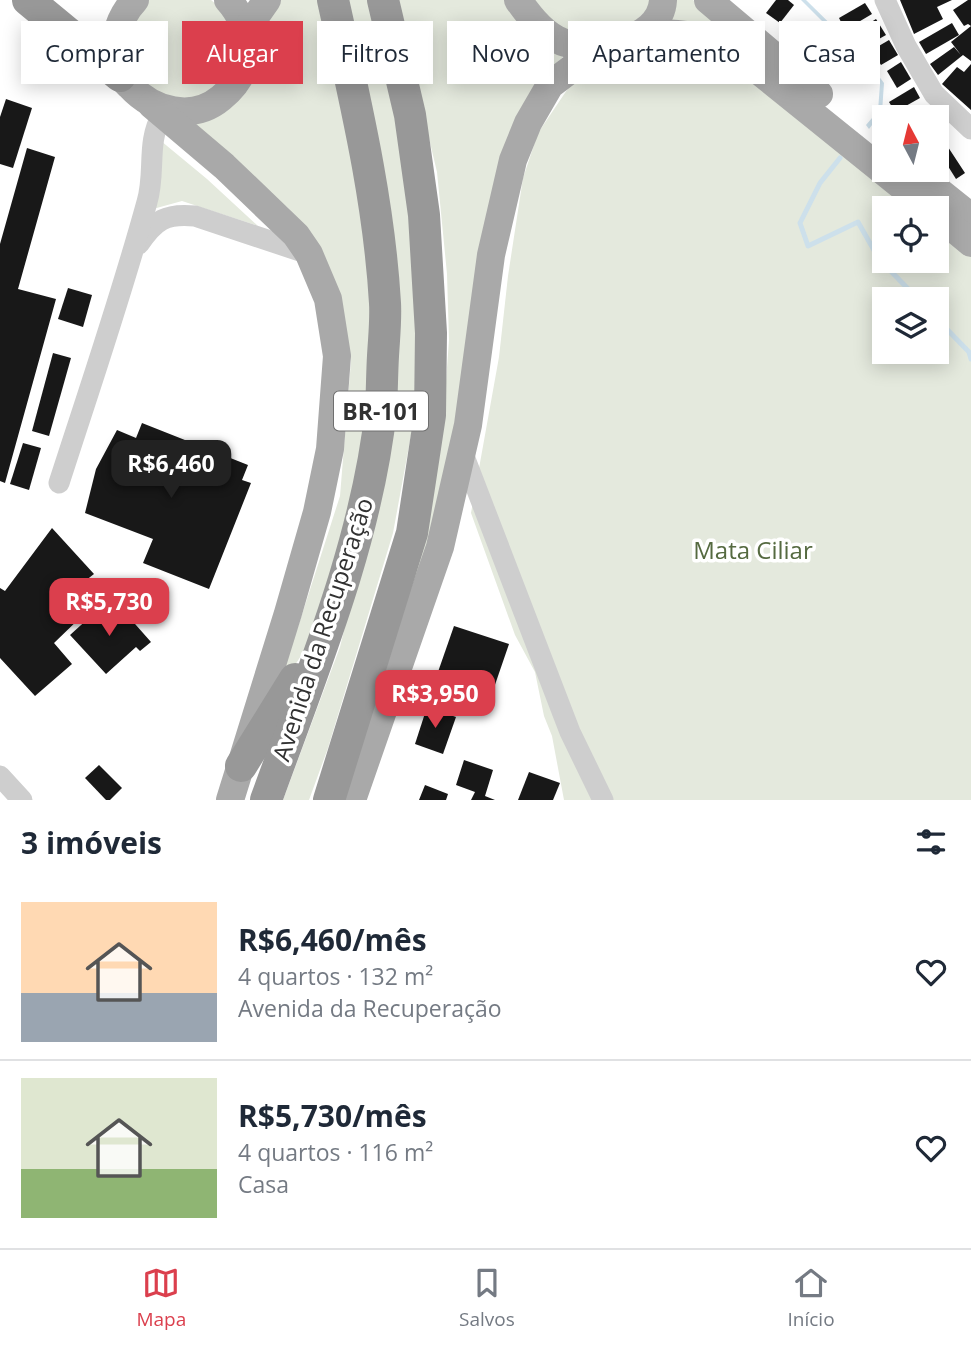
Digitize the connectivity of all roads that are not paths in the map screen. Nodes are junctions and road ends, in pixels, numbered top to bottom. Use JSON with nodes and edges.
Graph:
{"nodes":[{"id":1,"x":28,"y":0,"type":"edge"},
{"id":2,"x":135,"y":0,"type":"edge"},
{"id":3,"x":228,"y":0,"type":"edge"},
{"id":4,"x":267,"y":0,"type":"edge"},
{"id":5,"x":383,"y":0,"type":"edge"},
{"id":6,"x":518,"y":0,"type":"edge"},
{"id":7,"x":663,"y":0,"type":"edge"},
{"id":8,"x":708,"y":0,"type":"edge"},
{"id":9,"x":885,"y":0,"type":"edge"},
{"id":10,"x":334,"y":4,"type":"edge"},
{"id":11,"x":53,"y":21,"type":"edge"},
{"id":12,"x":121,"y":21,"type":"edge"},
{"id":13,"x":242,"y":21,"type":"edge"},
{"id":14,"x":252,"y":21,"type":"edge"},
{"id":15,"x":655,"y":21,"type":"edge"},
{"id":16,"x":568,"y":43,"type":"edge"},
{"id":17,"x":568,"y":71,"type":"edge"},
{"id":18,"x":765,"y":76,"type":"edge"},
{"id":19,"x":128,"y":84,"type":"edge"},
{"id":20,"x":235,"y":84,"type":"edge"},
{"id":21,"x":157,"y":110,"type":"junction"},
{"id":22,"x":971,"y":129,"type":"edge"},
{"id":23,"x":872,"y":136,"type":"edge"},
{"id":24,"x":927,"y":182,"type":"edge"},
{"id":25,"x":914,"y":196,"type":"edge"},
{"id":26,"x":971,"y":217,"type":"edge"},
{"id":27,"x":949,"y":225,"type":"edge"},
{"id":28,"x":971,"y":243,"type":"edge"},
{"id":29,"x":134,"y":252,"type":"junction"},
{"id":30,"x":309,"y":254,"type":"junction"},
{"id":31,"x":462,"y":451,"type":"junction"},
{"id":32,"x":59,"y":483,"type":"dead end"},
{"id":33,"x":327,"y":627,"type":"junction"},
{"id":34,"x":242,"y":766,"type":"junction"},
{"id":35,"x":0,"y":776,"type":"edge"},
{"id":36,"x":353,"y":792,"type":"edge"},
{"id":37,"x":22,"y":800,"type":"edge"},
{"id":38,"x":230,"y":800,"type":"edge"},
{"id":39,"x":266,"y":800,"type":"edge"},
{"id":40,"x":329,"y":800,"type":"edge"},
{"id":41,"x":603,"y":800,"type":"edge"}],
"edges":[{"from":1,"to":11,"type":"highway"},
{"from":2,"to":12,"type":"main road"},
{"from":3,"to":13,"type":"main road"},
{"from":4,"to":14,"type":"main road"},
{"from":5,"to":40,"type":"highway","number":"BR-101"},
{"from":6,"to":16,"type":"main road"},
{"from":7,"to":15,"type":"main road"},
{"from":8,"to":23,"type":"main road"},
{"from":9,"to":22,"type":"street"},
{"from":10,"to":33,"type":"highway","name":"Avenida da Recuperação","number":"BR-101"},
{"from":17,"to":31,"type":"main road"},
{"from":18,"to":25,"type":"main road"},
{"from":19,"to":21,"type":"main road","name":"Avenida da Recuperação"},
{"from":20,"to":21,"type":"main road"},
{"from":21,"to":29,"type":"street"},
{"from":21,"to":30,"type":"main road","name":"Avenida da Recuperação"},
{"from":24,"to":26,"type":"main road"},
{"from":27,"to":28,"type":"main road"},
{"from":29,"to":30,"type":"street"},
{"from":29,"to":32,"type":"street"},
{"from":30,"to":34,"type":"main road","name":"Avenida da Recuperação"},
{"from":31,"to":36,"type":"main road"},
{"from":31,"to":41,"type":"street"},
{"from":33,"to":34,"type":"highway"},
{"from":33,"to":39,"type":"highway","name":"Avenida da Recuperação","number":"BR-101"},
{"from":34,"to":38,"type":"main road","name":"Avenida da Recuperação"},
{"from":35,"to":37,"type":"street"}]}
